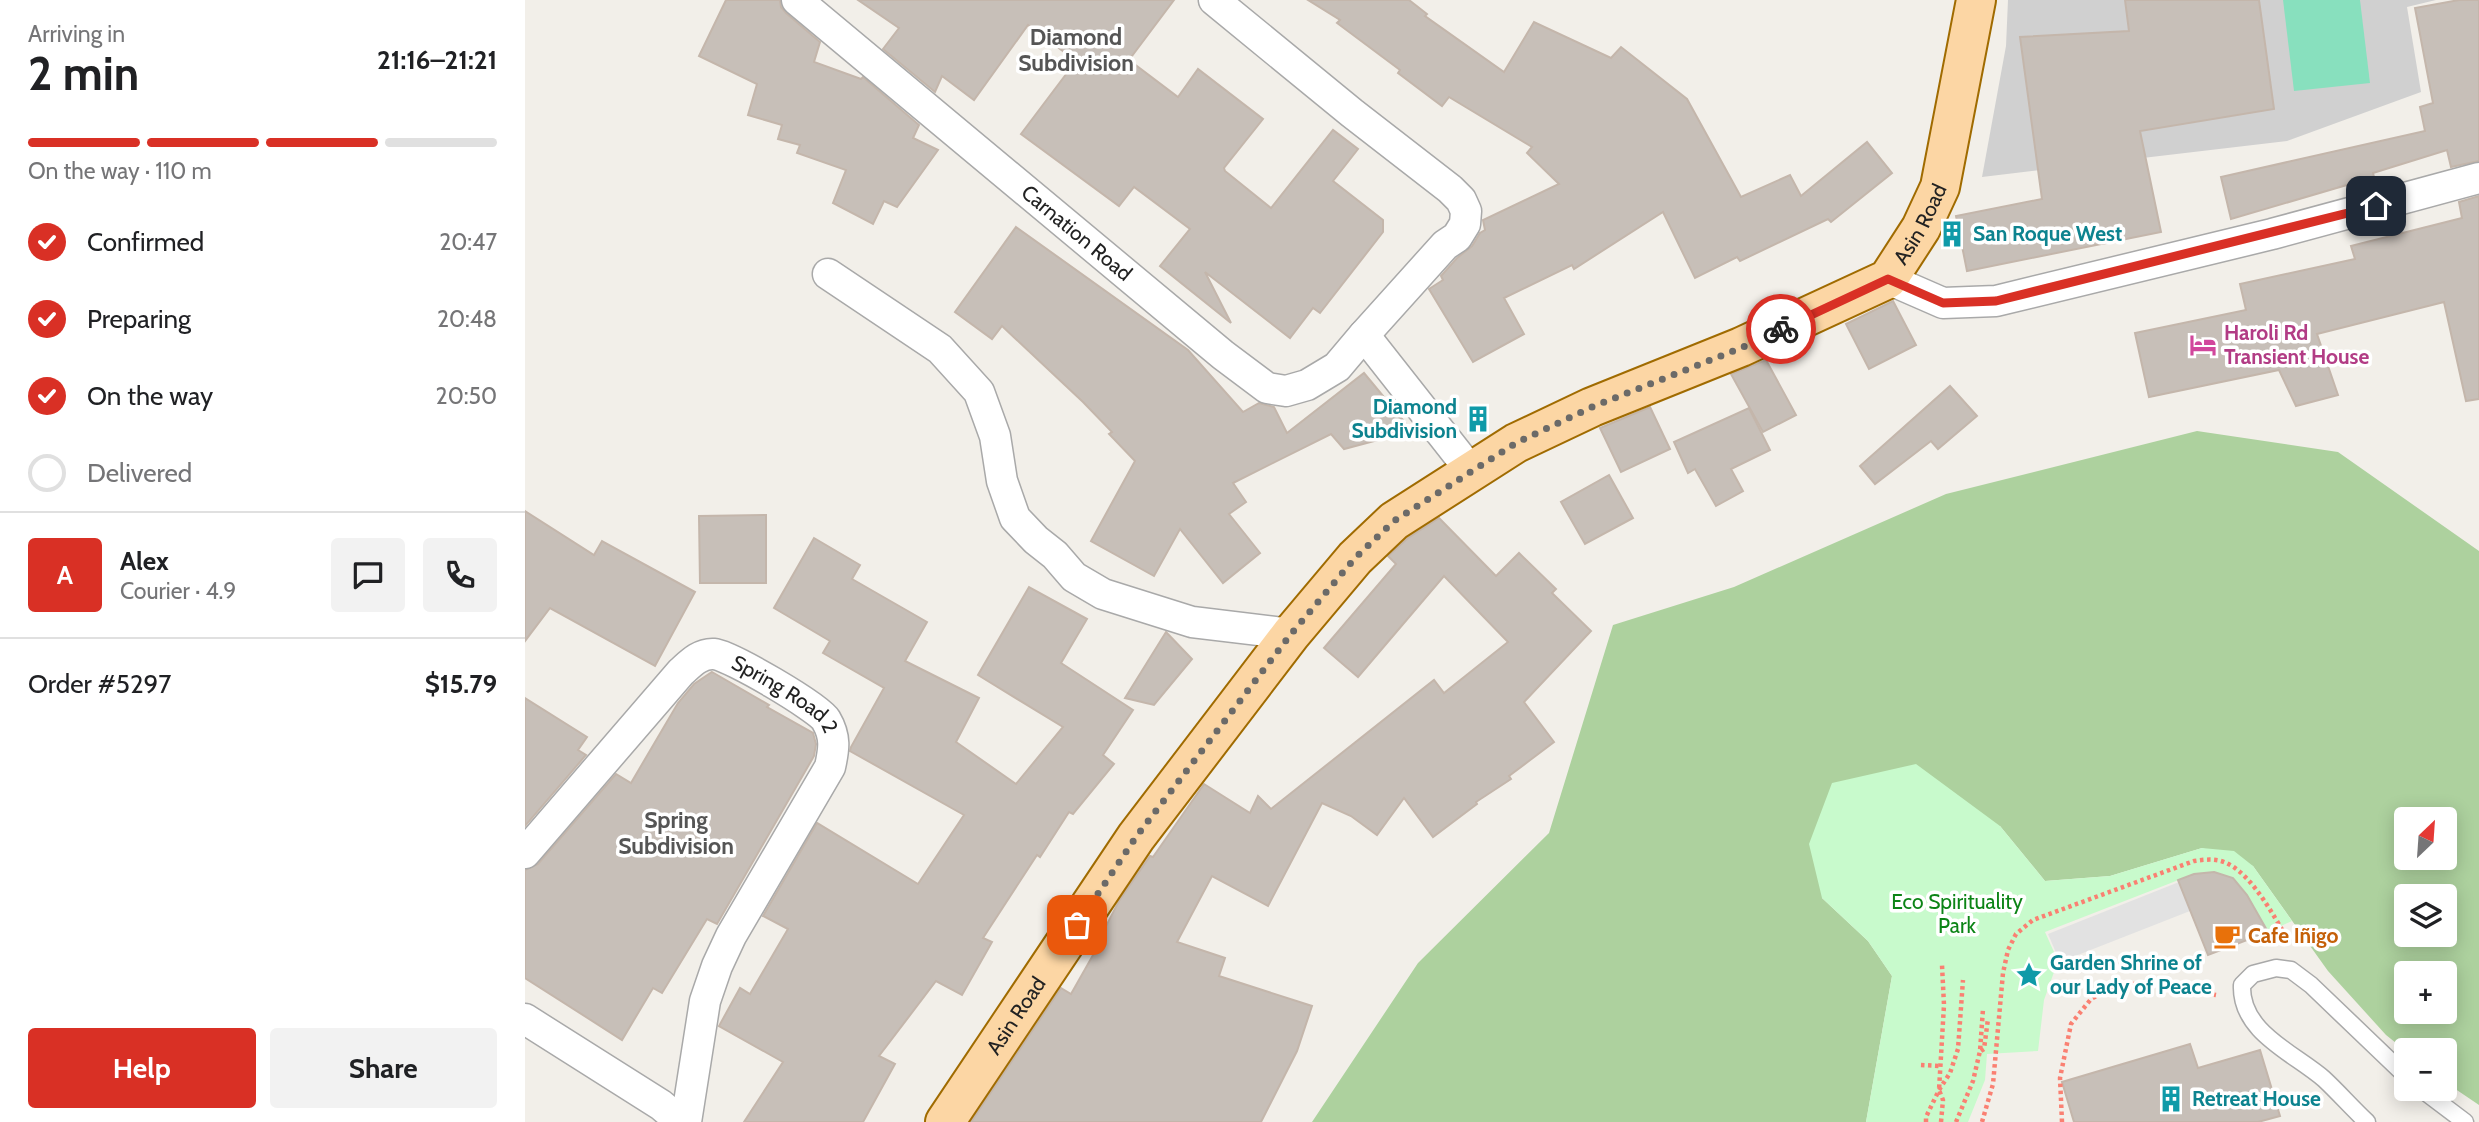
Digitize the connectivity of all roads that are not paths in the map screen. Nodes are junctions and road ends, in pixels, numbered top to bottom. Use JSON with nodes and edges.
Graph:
{"nodes":[{"id":1,"x":797,"y":0,"type":"edge"},
{"id":2,"x":1214,"y":0,"type":"edge"},
{"id":3,"x":1976,"y":0,"type":"edge"},
{"id":4,"x":2479,"y":178,"type":"edge"},
{"id":5,"x":828,"y":274,"type":"dead end"},
{"id":6,"x":1888,"y":279,"type":"junction"},
{"id":7,"x":1364,"y":335,"type":"junction"},
{"id":8,"x":1471,"y":471,"type":"junction"},
{"id":9,"x":1291,"y":634,"type":"junction"},
{"id":10,"x":525,"y":853,"type":"edge"},
{"id":11,"x":525,"y":1019,"type":"edge"},
{"id":12,"x":2394,"y":1065,"type":"edge"},
{"id":13,"x":2437,"y":1101,"type":"edge"},
{"id":14,"x":684,"y":1122,"type":"edge"},
{"id":15,"x":945,"y":1122,"type":"edge"},
{"id":16,"x":2367,"y":1122,"type":"edge"},
{"id":17,"x":2465,"y":1122,"type":"edge"}],
"edges":[{"from":1,"to":7,"type":"street","name":"Carnation Road"},
{"from":2,"to":7,"type":"street","name":"Carnation Road"},
{"from":3,"to":6,"type":"main road","name":"Asin Road"},
{"from":4,"to":6,"type":"street"},
{"from":5,"to":9,"type":"street"},
{"from":6,"to":8,"type":"main road","name":"Asin Road"},
{"from":7,"to":8,"type":"street"},
{"from":8,"to":9,"type":"main road","name":"Asin Road"},
{"from":9,"to":15,"type":"main road","name":"Asin Road"},
{"from":10,"to":14,"type":"street","name":"Spring Road 2"},
{"from":11,"to":14,"type":"street"},
{"from":12,"to":16,"type":"lane"},
{"from":13,"to":17,"type":"lane"}]}
